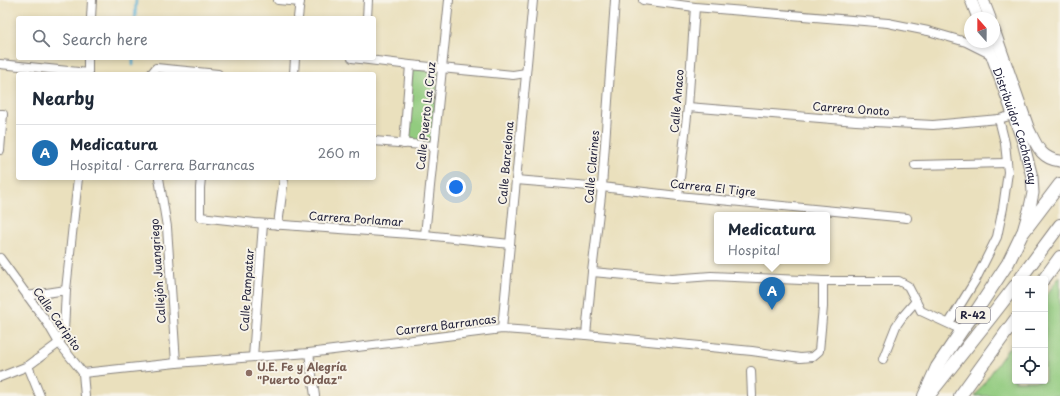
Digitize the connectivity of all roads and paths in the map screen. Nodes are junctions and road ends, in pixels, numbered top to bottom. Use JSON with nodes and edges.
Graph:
{"nodes":[{"id":1,"x":92,"y":0,"type":"edge"},
{"id":2,"x":278,"y":0,"type":"edge"},
{"id":3,"x":368,"y":0,"type":"edge"},
{"id":4,"x":449,"y":0,"type":"edge"},
{"id":5,"x":533,"y":0,"type":"edge"},
{"id":6,"x":616,"y":0,"type":"edge"},
{"id":7,"x":643,"y":0,"type":"edge"},
{"id":8,"x":971,"y":0,"type":"edge"},
{"id":9,"x":983,"y":0,"type":"edge"},
{"id":10,"x":300,"y":1,"type":"edge"},
{"id":11,"x":695,"y":7,"type":"junction"},
{"id":12,"x":976,"y":12,"type":"edge"},
{"id":13,"x":988,"y":12,"type":"edge"},
{"id":14,"x":91,"y":16,"type":"edge"},
{"id":15,"x":298,"y":16,"type":"edge"},
{"id":16,"x":367,"y":16,"type":"edge"},
{"id":17,"x":1000,"y":47,"type":"edge"},
{"id":18,"x":989,"y":48,"type":"edge"},
{"id":19,"x":992,"y":55,"type":"junction"},
{"id":20,"x":88,"y":60,"type":"edge"},
{"id":21,"x":295,"y":60,"type":"edge"},
{"id":22,"x":371,"y":60,"type":"edge"},
{"id":23,"x":0,"y":64,"type":"edge"},
{"id":24,"x":410,"y":65,"type":"junction"},
{"id":25,"x":443,"y":68,"type":"junction"},
{"id":26,"x":154,"y":71,"type":"edge"},
{"id":27,"x":70,"y":72,"type":"edge"},
{"id":28,"x":88,"y":72,"type":"edge"},
{"id":29,"x":174,"y":72,"type":"edge"},
{"id":30,"x":294,"y":72,"type":"edge"},
{"id":31,"x":526,"y":73,"type":"junction"},
{"id":32,"x":688,"y":107,"type":"junction"},
{"id":33,"x":0,"y":114,"type":"edge"},
{"id":34,"x":1013,"y":115,"type":"junction"},
{"id":35,"x":999,"y":119,"type":"junction"},
{"id":36,"x":376,"y":141,"type":"edge"},
{"id":37,"x":404,"y":144,"type":"junction"},
{"id":38,"x":434,"y":146,"type":"junction"},
{"id":39,"x":0,"y":150,"type":"edge"},
{"id":40,"x":1060,"y":161,"type":"edge"},
{"id":41,"x":1007,"y":163,"type":"junction"},
{"id":42,"x":915,"y":165,"type":"dead end"},
{"id":43,"x":78,"y":180,"type":"edge"},
{"id":44,"x":159,"y":180,"type":"edge"},
{"id":45,"x":201,"y":180,"type":"edge"},
{"id":46,"x":284,"y":180,"type":"edge"},
{"id":47,"x":516,"y":180,"type":"junction"},
{"id":48,"x":1060,"y":184,"type":"edge"},
{"id":49,"x":602,"y":187,"type":"junction"},
{"id":50,"x":678,"y":196,"type":"junction"},
{"id":51,"x":907,"y":218,"type":"dead end"},
{"id":52,"x":263,"y":224,"type":"junction"},
{"id":53,"x":278,"y":225,"type":"junction"},
{"id":54,"x":1060,"y":225,"type":"edge"},
{"id":55,"x":1022,"y":234,"type":"junction"},
{"id":56,"x":425,"y":235,"type":"junction"},
{"id":57,"x":510,"y":244,"type":"junction"},
{"id":58,"x":1060,"y":257,"type":"edge"},
{"id":59,"x":0,"y":258,"type":"edge"},
{"id":60,"x":592,"y":272,"type":"junction"},
{"id":61,"x":1022,"y":276,"type":"edge"},
{"id":62,"x":1046,"y":276,"type":"edge"},
{"id":63,"x":823,"y":281,"type":"junction"},
{"id":64,"x":66,"y":290,"type":"junction"},
{"id":65,"x":1012,"y":290,"type":"edge"},
{"id":66,"x":28,"y":296,"type":"junction"},
{"id":67,"x":916,"y":301,"type":"junction"},
{"id":68,"x":949,"y":323,"type":"junction"},
{"id":69,"x":1012,"y":324,"type":"edge"},
{"id":70,"x":502,"y":329,"type":"junction"},
{"id":71,"x":962,"y":330,"type":"junction"},
{"id":72,"x":586,"y":335,"type":"junction"},
{"id":73,"x":60,"y":343,"type":"junction"},
{"id":74,"x":309,"y":353,"type":"junction"},
{"id":75,"x":253,"y":357,"type":"junction"},
{"id":76,"x":883,"y":359,"type":"dead end"},
{"id":77,"x":176,"y":363,"type":"junction"},
{"id":78,"x":28,"y":366,"type":"junction"},
{"id":79,"x":752,"y":371,"type":"dead end"},
{"id":80,"x":83,"y":373,"type":"junction"},
{"id":81,"x":0,"y":377,"type":"edge"},
{"id":82,"x":40,"y":396,"type":"edge"},
{"id":83,"x":85,"y":396,"type":"edge"},
{"id":84,"x":315,"y":396,"type":"edge"},
{"id":85,"x":752,"y":396,"type":"edge"},
{"id":86,"x":924,"y":396,"type":"edge"},
{"id":87,"x":928,"y":396,"type":"edge"},
{"id":88,"x":960,"y":396,"type":"edge"}],
"edges":[{"from":1,"to":14,"type":"street"},
{"from":2,"to":10,"type":"street"},
{"from":3,"to":16,"type":"street"},
{"from":4,"to":25,"type":"street","name":"Calle Puerto La Cruz"},
{"from":5,"to":31,"type":"street","name":"Calle Barcelona"},
{"from":6,"to":49,"type":"street","name":"Calle Clarines"},
{"from":7,"to":11,"type":"street"},
{"from":8,"to":12,"type":"main road"},
{"from":9,"to":13,"type":"main road"},
{"from":10,"to":15,"type":"street"},
{"from":11,"to":19,"type":"street"},
{"from":11,"to":32,"type":"street","name":"Calle Anaco"},
{"from":17,"to":40,"type":"main road","name":"Distribuidor Cachamay"},
{"from":18,"to":19,"type":"main road","name":"Distribuidor Cachamay"},
{"from":19,"to":34,"type":"main road","name":"Distribuidor Cachamay"},
{"from":20,"to":28,"type":"street"},
{"from":21,"to":30,"type":"street"},
{"from":22,"to":24,"type":"street"},
{"from":23,"to":27,"type":"street"},
{"from":24,"to":25,"type":"street"},
{"from":24,"to":37,"type":"street"},
{"from":25,"to":31,"type":"street"},
{"from":25,"to":38,"type":"street","name":"Calle Puerto La Cruz"},
{"from":26,"to":29,"type":"street"},
{"from":31,"to":47,"type":"street","name":"Calle Barcelona"},
{"from":32,"to":35,"type":"street","name":"Carrera Onoto"},
{"from":32,"to":50,"type":"street","name":"Calle Anaco"},
{"from":33,"to":39,"type":"street"},
{"from":34,"to":35,"type":"street","name":"Carrera Onoto"},
{"from":34,"to":55,"type":"main road","name":"Distribuidor Cachamay"},
{"from":35,"to":41,"type":"street"},
{"from":36,"to":37,"type":"street"},
{"from":37,"to":38,"type":"street"},
{"from":38,"to":56,"type":"street","name":"Calle Puerto La Cruz"},
{"from":41,"to":42,"type":"street"},
{"from":41,"to":68,"type":"street"},
{"from":43,"to":64,"type":"street"},
{"from":44,"to":77,"type":"street","name":"Callejón Juangriego"},
{"from":45,"to":52,"type":"street","name":"Carrera Porlamar"},
{"from":46,"to":53,"type":"street"},
{"from":47,"to":49,"type":"street","name":"Carrera El Tigre"},
{"from":47,"to":57,"type":"street","name":"Calle Barcelona"},
{"from":48,"to":55,"type":"main road","name":"Distribuidor Cachamay","number":"R-42"},
{"from":49,"to":50,"type":"street","name":"Carrera El Tigre"},
{"from":49,"to":60,"type":"street","name":"Calle Clarines"},
{"from":50,"to":51,"type":"street","name":"Carrera El Tigre"},
{"from":52,"to":53,"type":"street","name":"Carrera Porlamar"},
{"from":52,"to":75,"type":"street","name":"Calle Pampatar"},
{"from":53,"to":56,"type":"street","name":"Carrera Porlamar"},
{"from":54,"to":61,"type":"main road"},
{"from":55,"to":71,"type":"main road","name":"Distribuidor Cachamay","number":"R-42"},
{"from":56,"to":57,"type":"street","name":"Carrera Porlamar"},
{"from":57,"to":70,"type":"street","name":"Calle Barcelona"},
{"from":58,"to":62,"type":"main road"},
{"from":59,"to":66,"type":"street","name":"Calle Caripito"},
{"from":60,"to":63,"type":"street"},
{"from":60,"to":72,"type":"street","name":"Calle Clarines"},
{"from":63,"to":67,"type":"street"},
{"from":63,"to":72,"type":"street","name":"Carrera Barrancas"},
{"from":64,"to":66,"type":"street"},
{"from":64,"to":73,"type":"street"},
{"from":65,"to":87,"type":"main road","number":"R-42"},
{"from":66,"to":73,"type":"street","name":"Calle Caripito"},
{"from":67,"to":68,"type":"street"},
{"from":67,"to":76,"type":"street"},
{"from":68,"to":71,"type":"street"},
{"from":69,"to":88,"type":"main road"},
{"from":70,"to":72,"type":"street","name":"Carrera Barrancas"},
{"from":70,"to":74,"type":"street","name":"Carrera Barrancas"},
{"from":71,"to":86,"type":"main road","name":"Distribuidor Cachamay","number":"R-42"},
{"from":73,"to":78,"type":"street"},
{"from":73,"to":80,"type":"street","name":"Calle Caripito"},
{"from":74,"to":75,"type":"street","name":"Carrera Barrancas"},
{"from":74,"to":84,"type":"street"},
{"from":75,"to":77,"type":"street","name":"Carrera Barrancas"},
{"from":77,"to":80,"type":"street","name":"Carrera Barrancas"},
{"from":78,"to":81,"type":"street"},
{"from":78,"to":82,"type":"street"},
{"from":79,"to":85,"type":"street"},
{"from":80,"to":83,"type":"street"}]}
